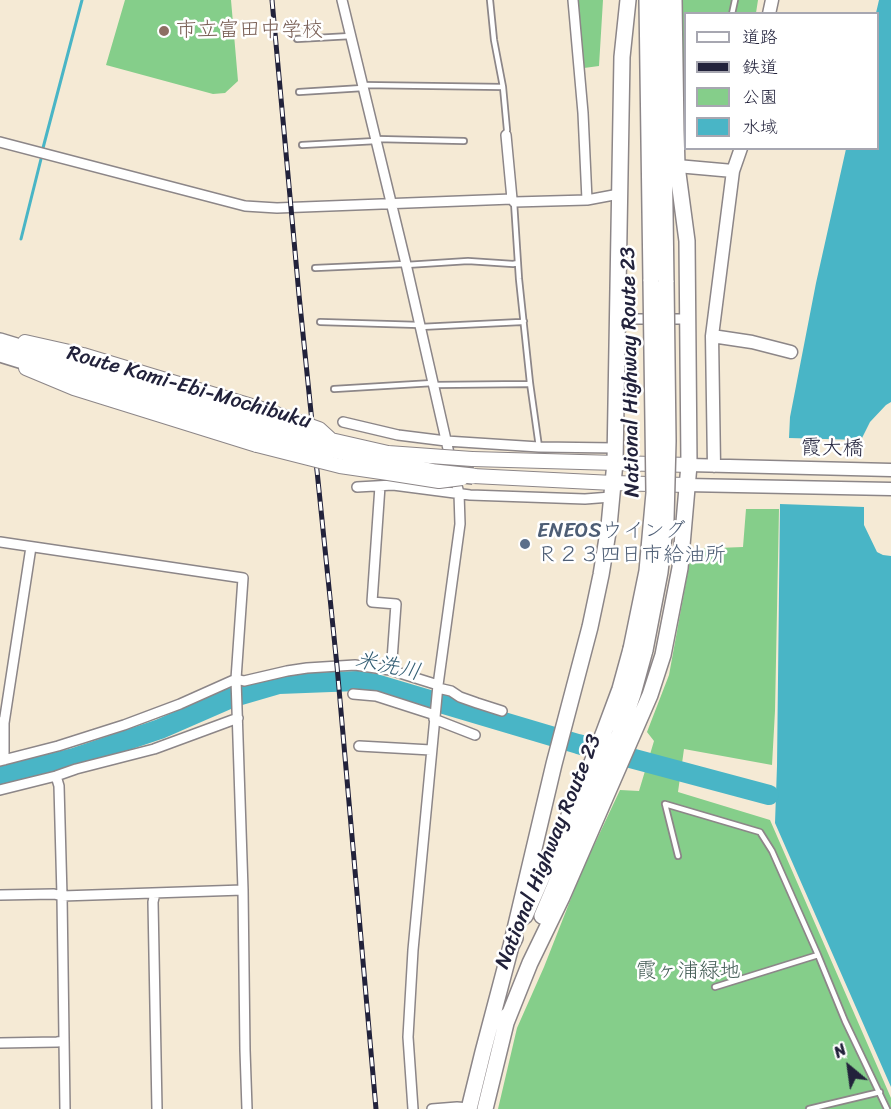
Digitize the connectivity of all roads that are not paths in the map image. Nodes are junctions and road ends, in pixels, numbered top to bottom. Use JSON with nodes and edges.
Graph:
{"nodes":[{"id":1,"x":342,"y":0,"type":"edge"},
{"id":2,"x":490,"y":0,"type":"edge"},
{"id":3,"x":573,"y":0,"type":"edge"},
{"id":4,"x":628,"y":0,"type":"edge"},
{"id":5,"x":647,"y":0,"type":"edge"},
{"id":6,"x":662,"y":0,"type":"edge"},
{"id":7,"x":674,"y":0,"type":"edge"},
{"id":8,"x":351,"y":36,"type":"junction"},
{"id":9,"x":297,"y":39,"type":"dead end"},
{"id":10,"x":363,"y":86,"type":"junction"},
{"id":11,"x":503,"y":87,"type":"junction"},
{"id":12,"x":299,"y":92,"type":"dead end"},
{"id":13,"x":506,"y":135,"type":"joint"},
{"id":14,"x":376,"y":140,"type":"junction"},
{"id":15,"x":464,"y":141,"type":"dead end"},
{"id":16,"x":0,"y":142,"type":"edge"},
{"id":17,"x":302,"y":145,"type":"dead end"},
{"id":18,"x":740,"y":150,"type":"edge"},
{"id":19,"x":677,"y":166,"type":"junction"},
{"id":20,"x":733,"y":171,"type":"junction"},
{"id":21,"x":619,"y":194,"type":"junction"},
{"id":22,"x":513,"y":200,"type":"junction"},
{"id":23,"x":587,"y":200,"type":"junction"},
{"id":24,"x":391,"y":203,"type":"junction"},
{"id":25,"x":518,"y":262,"type":"junction"},
{"id":26,"x":406,"y":264,"type":"junction"},
{"id":27,"x":315,"y":268,"type":"dead end"},
{"id":28,"x":658,"y":282,"type":"junction"},
{"id":29,"x":618,"y":319,"type":"junction"},
{"id":30,"x":687,"y":319,"type":"junction"},
{"id":31,"x":524,"y":321,"type":"junction"},
{"id":32,"x":320,"y":322,"type":"dead end"},
{"id":33,"x":420,"y":326,"type":"junction"},
{"id":34,"x":712,"y":336,"type":"junction"},
{"id":35,"x":0,"y":337,"type":"edge"},
{"id":36,"x":0,"y":341,"type":"edge"},
{"id":37,"x":791,"y":352,"type":"dead end"},
{"id":38,"x":0,"y":354,"type":"edge"},
{"id":39,"x":0,"y":360,"type":"edge"},
{"id":40,"x":530,"y":382,"type":"junction"},
{"id":41,"x":433,"y":384,"type":"junction"},
{"id":42,"x":131,"y":388,"type":"junction"},
{"id":43,"x":334,"y":389,"type":"dead end"},
{"id":44,"x":343,"y":423,"type":"dead end"},
{"id":45,"x":263,"y":428,"type":"junction"},
{"id":46,"x":398,"y":435,"type":"junction"},
{"id":47,"x":331,"y":440,"type":"joint"},
{"id":48,"x":447,"y":441,"type":"junction"},
{"id":49,"x":539,"y":447,"type":"junction"},
{"id":50,"x":615,"y":455,"type":"junction"},
{"id":51,"x":689,"y":465,"type":"junction"},
{"id":52,"x":714,"y":466,"type":"junction"},
{"id":53,"x":890,"y":470,"type":"edge"},
{"id":54,"x":473,"y":476,"type":"joint"},
{"id":55,"x":393,"y":485,"type":"junction"},
{"id":56,"x":686,"y":485,"type":"junction"},
{"id":57,"x":380,"y":486,"type":"junction"},
{"id":58,"x":357,"y":487,"type":"dead end"},
{"id":59,"x":889,"y":489,"type":"edge"},
{"id":60,"x":612,"y":490,"type":"junction"},
{"id":61,"x":459,"y":493,"type":"junction"},
{"id":62,"x":0,"y":542,"type":"edge"},
{"id":63,"x":31,"y":547,"type":"junction"},
{"id":64,"x":390,"y":670,"type":"junction"},
{"id":65,"x":236,"y":681,"type":"junction"},
{"id":66,"x":438,"y":688,"type":"junction"},
{"id":67,"x":353,"y":694,"type":"dead end"},
{"id":68,"x":502,"y":711,"type":"dead end"},
{"id":69,"x":237,"y":714,"type":"junction"},
{"id":70,"x":435,"y":717,"type":"junction"},
{"id":71,"x":2,"y":722,"type":"edge"},
{"id":72,"x":475,"y":735,"type":"dead end"},
{"id":73,"x":618,"y":735,"type":"junction"},
{"id":74,"x":359,"y":746,"type":"dead end"},
{"id":75,"x":431,"y":750,"type":"junction"},
{"id":76,"x":2,"y":760,"type":"edge"},
{"id":77,"x":602,"y":773,"type":"junction"},
{"id":78,"x":56,"y":776,"type":"junction"},
{"id":79,"x":0,"y":790,"type":"edge"},
{"id":80,"x":678,"y":856,"type":"dead end"},
{"id":81,"x":243,"y":890,"type":"junction"},
{"id":82,"x":155,"y":893,"type":"junction"},
{"id":83,"x":0,"y":895,"type":"edge"},
{"id":84,"x":62,"y":896,"type":"junction"},
{"id":85,"x":512,"y":946,"type":"junction"},
{"id":86,"x":818,"y":955,"type":"junction"},
{"id":87,"x":715,"y":987,"type":"dead end"},
{"id":88,"x":64,"y":1041,"type":"junction"},
{"id":89,"x":0,"y":1043,"type":"edge"},
{"id":90,"x":880,"y":1092,"type":"junction"},
{"id":91,"x":65,"y":1109,"type":"edge"},
{"id":92,"x":157,"y":1109,"type":"edge"},
{"id":93,"x":248,"y":1109,"type":"edge"},
{"id":94,"x":413,"y":1109,"type":"edge"},
{"id":95,"x":432,"y":1109,"type":"edge"},
{"id":96,"x":474,"y":1109,"type":"edge"},
{"id":97,"x":809,"y":1109,"type":"edge"},
{"id":98,"x":887,"y":1109,"type":"edge"}],
"edges":[{"from":1,"to":8,"type":"street"},
{"from":2,"to":11,"type":"lane"},
{"from":3,"to":23,"type":"street"},
{"from":4,"to":21,"type":"main road"},
{"from":5,"to":28,"type":"main road","name":"National Highway Route 23"},
{"from":6,"to":28,"type":"main road","name":"National Highway Route 23"},
{"from":7,"to":19,"type":"main road"},
{"from":8,"to":9,"type":"lane"},
{"from":8,"to":10,"type":"street"},
{"from":10,"to":11,"type":"lane"},
{"from":10,"to":12,"type":"lane"},
{"from":10,"to":14,"type":"street"},
{"from":11,"to":13,"type":"lane"},
{"from":13,"to":22,"type":"street"},
{"from":14,"to":15,"type":"lane"},
{"from":14,"to":17,"type":"lane"},
{"from":14,"to":24,"type":"street"},
{"from":16,"to":24,"type":"street"},
{"from":18,"to":20,"type":"street"},
{"from":19,"to":20,"type":"street"},
{"from":19,"to":30,"type":"main road"},
{"from":20,"to":34,"type":"street"},
{"from":21,"to":23,"type":"street"},
{"from":21,"to":29,"type":"main road"},
{"from":22,"to":23,"type":"street"},
{"from":22,"to":24,"type":"street"},
{"from":22,"to":25,"type":"lane"},
{"from":24,"to":26,"type":"street"},
{"from":25,"to":26,"type":"lane"},
{"from":25,"to":31,"type":"lane"},
{"from":26,"to":27,"type":"lane"},
{"from":26,"to":33,"type":"street"},
{"from":28,"to":73,"type":"main road","name":"National Highway Route 23","bridge":true},
{"from":29,"to":30,"type":"street"},
{"from":29,"to":50,"type":"main road"},
{"from":30,"to":51,"type":"main road"},
{"from":31,"to":33,"type":"lane"},
{"from":31,"to":40,"type":"lane"},
{"from":32,"to":33,"type":"lane"},
{"from":33,"to":41,"type":"street"},
{"from":34,"to":37,"type":"street"},
{"from":34,"to":52,"type":"street"},
{"from":35,"to":45,"type":"main road"},
{"from":36,"to":42,"type":"main road","name":"Route Kami-Ebi-Mochibuku"},
{"from":38,"to":42,"type":"main road","name":"Route Kami-Ebi-Mochibuku"},
{"from":39,"to":45,"type":"main road"},
{"from":40,"to":41,"type":"lane"},
{"from":40,"to":49,"type":"lane"},
{"from":41,"to":43,"type":"lane"},
{"from":41,"to":48,"type":"street"},
{"from":42,"to":45,"type":"main road","name":"Route Kami-Ebi-Mochibuku"},
{"from":44,"to":46,"type":"street"},
{"from":45,"to":47,"type":"main road","name":"Route Kami-Ebi-Mochibuku","bridge":true},
{"from":45,"to":54,"type":"main road","name":"Route Kami-Ebi-Mochibuku","bridge":true},
{"from":46,"to":48,"type":"street"},
{"from":46,"to":55,"type":"street"},
{"from":47,"to":50,"type":"main road","bridge":true},
{"from":48,"to":49,"type":"street"},
{"from":48,"to":61,"type":"street"},
{"from":49,"to":50,"type":"street"},
{"from":50,"to":51,"type":"main road"},
{"from":50,"to":60,"type":"main road"},
{"from":51,"to":52,"type":"street","name":"霞大橋"},
{"from":51,"to":56,"type":"main road"},
{"from":52,"to":53,"type":"street","name":"霞大橋"},
{"from":54,"to":60,"type":"main road"},
{"from":55,"to":57,"type":"street"},
{"from":55,"to":61,"type":"street"},
{"from":56,"to":59,"type":"street"},
{"from":56,"to":60,"type":"main road"},
{"from":56,"to":73,"type":"main road"},
{"from":57,"to":58,"type":"street"},
{"from":57,"to":64,"type":"street"},
{"from":60,"to":61,"type":"street"},
{"from":60,"to":85,"type":"main road"},
{"from":61,"to":66,"type":"street"},
{"from":62,"to":63,"type":"street"},
{"from":63,"to":65,"type":"street"},
{"from":63,"to":71,"type":"street"},
{"from":64,"to":65,"type":"street"},
{"from":64,"to":66,"type":"street"},
{"from":65,"to":69,"type":"street"},
{"from":65,"to":76,"type":"street"},
{"from":66,"to":68,"type":"street"},
{"from":66,"to":70,"type":"street"},
{"from":67,"to":70,"type":"street"},
{"from":69,"to":78,"type":"street"},
{"from":69,"to":81,"type":"street"},
{"from":70,"to":72,"type":"street"},
{"from":70,"to":75,"type":"street"},
{"from":71,"to":76,"type":"street"},
{"from":73,"to":77,"type":"main road","name":"National Highway Route 23"},
{"from":74,"to":75,"type":"street"},
{"from":75,"to":94,"type":"street"},
{"from":77,"to":85,"type":"main road","name":"National Highway Route 23"},
{"from":77,"to":96,"type":"main road"},
{"from":78,"to":79,"type":"street"},
{"from":78,"to":84,"type":"street"},
{"from":80,"to":86,"type":"lane"},
{"from":81,"to":82,"type":"street"},
{"from":81,"to":93,"type":"street"},
{"from":82,"to":84,"type":"street"},
{"from":82,"to":92,"type":"street"},
{"from":83,"to":84,"type":"street"},
{"from":84,"to":88,"type":"street"},
{"from":85,"to":96,"type":"main road","name":"National Highway Route 23"},
{"from":86,"to":87,"type":"lane"},
{"from":86,"to":90,"type":"lane"},
{"from":88,"to":89,"type":"street"},
{"from":88,"to":91,"type":"street"},
{"from":90,"to":97,"type":"lane"},
{"from":90,"to":98,"type":"lane"},
{"from":95,"to":96,"type":"street"}]}
